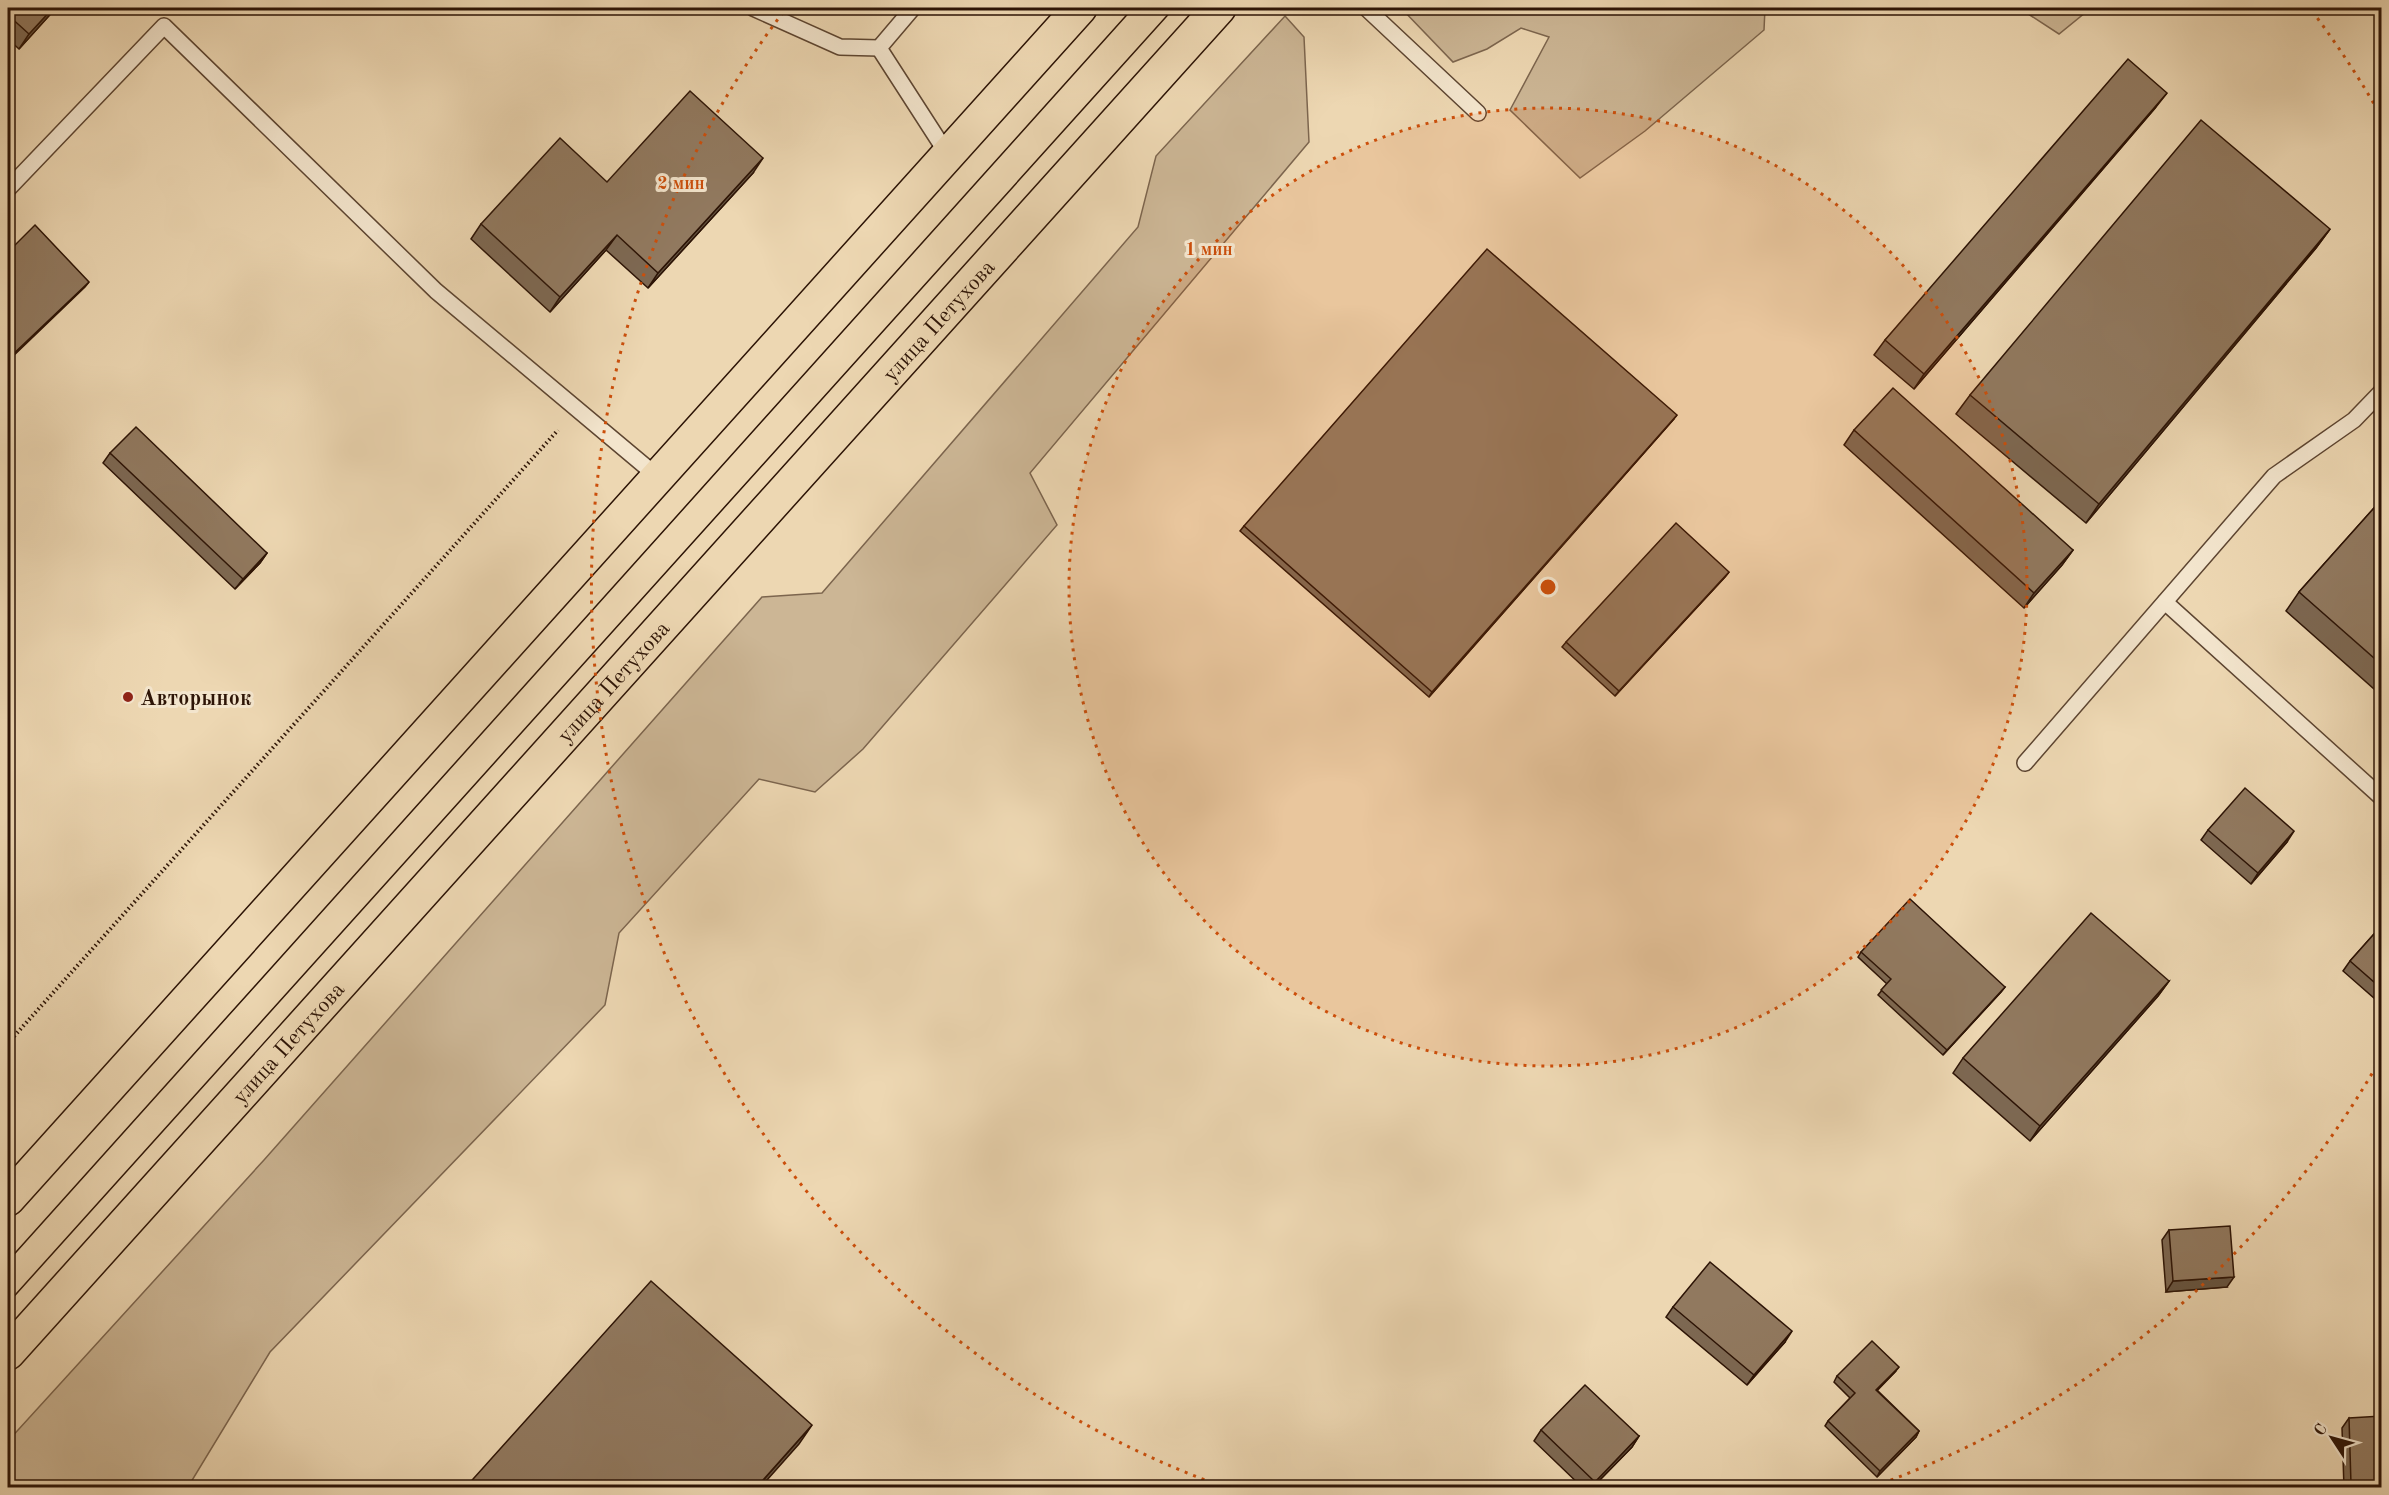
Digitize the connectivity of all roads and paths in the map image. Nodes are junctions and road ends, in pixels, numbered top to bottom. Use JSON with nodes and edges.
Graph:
{"nodes":[{"id":1,"x":753,"y":8,"type":"edge"},
{"id":2,"x":913,"y":8,"type":"edge"},
{"id":3,"x":1080,"y":8,"type":"edge"},
{"id":4,"x":1219,"y":8,"type":"edge"},
{"id":5,"x":1366,"y":8,"type":"edge"},
{"id":6,"x":879,"y":48,"type":"junction"},
{"id":7,"x":1478,"y":113,"type":"dead end"},
{"id":8,"x":948,"y":155,"type":"junction"},
{"id":9,"x":8,"y":189,"type":"edge"},
{"id":10,"x":2382,"y":391,"type":"edge"},
{"id":11,"x":577,"y":409,"type":"junction"},
{"id":12,"x":658,"y":477,"type":"junction"},
{"id":13,"x":2165,"y":602,"type":"junction"},
{"id":14,"x":2025,"y":763,"type":"dead end"},
{"id":15,"x":2382,"y":798,"type":"edge"},
{"id":16,"x":8,"y":1043,"type":"edge"},
{"id":17,"x":8,"y":1199,"type":"edge"},
{"id":18,"x":8,"y":1353,"type":"edge"}],
"edges":[{"from":1,"to":6,"type":"lane"},
{"from":2,"to":6,"type":"lane"},
{"from":3,"to":8,"type":"highway"},
{"from":4,"to":18,"type":"highway","name":"улица Петухова"},
{"from":5,"to":7,"type":"lane"},
{"from":6,"to":8,"type":"lane"},
{"from":8,"to":12,"type":"highway"},
{"from":9,"to":11,"type":"lane"},
{"from":10,"to":13,"type":"lane"},
{"from":11,"to":12,"type":"lane"},
{"from":11,"to":16,"type":"path"},
{"from":12,"to":17,"type":"highway"},
{"from":13,"to":14,"type":"lane"},
{"from":13,"to":15,"type":"lane"}]}
